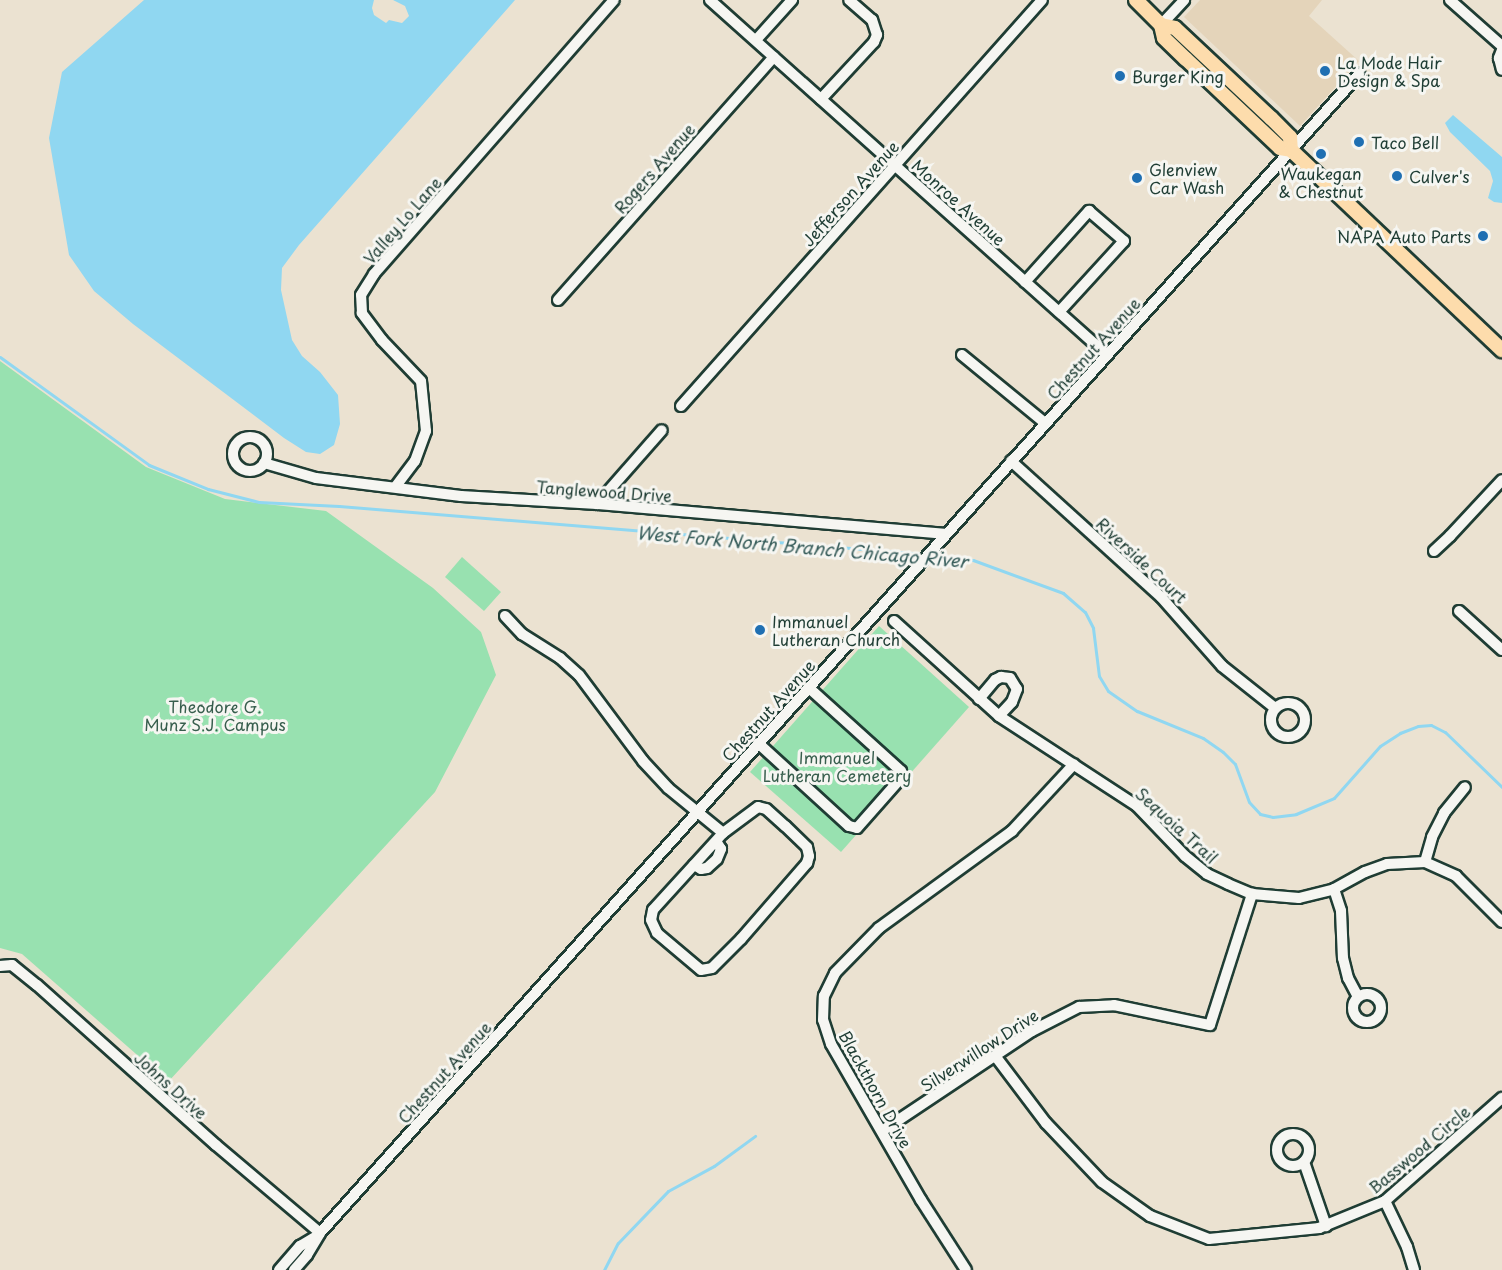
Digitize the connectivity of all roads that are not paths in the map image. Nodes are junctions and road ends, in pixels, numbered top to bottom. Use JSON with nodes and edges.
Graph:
{"nodes":[{"id":1,"x":614,"y":0,"type":"edge"},
{"id":2,"x":711,"y":0,"type":"edge"},
{"id":3,"x":792,"y":0,"type":"edge"},
{"id":4,"x":849,"y":0,"type":"edge"},
{"id":5,"x":1042,"y":0,"type":"edge"},
{"id":6,"x":1136,"y":0,"type":"edge"},
{"id":7,"x":1184,"y":0,"type":"edge"},
{"id":8,"x":1450,"y":0,"type":"edge"},
{"id":9,"x":1161,"y":24,"type":"junction"},
{"id":10,"x":756,"y":40,"type":"junction"},
{"id":11,"x":1502,"y":48,"type":"edge"},
{"id":12,"x":774,"y":57,"type":"junction"},
{"id":13,"x":1502,"y":70,"type":"edge"},
{"id":14,"x":1359,"y":74,"type":"dead end"},
{"id":15,"x":821,"y":99,"type":"junction"},
{"id":16,"x":1291,"y":150,"type":"junction"},
{"id":17,"x":895,"y":165,"type":"junction"},
{"id":18,"x":1025,"y":282,"type":"junction"},
{"id":19,"x":558,"y":300,"type":"dead end"},
{"id":20,"x":1059,"y":312,"type":"junction"},
{"id":21,"x":1501,"y":347,"type":"edge"},
{"id":22,"x":962,"y":355,"type":"dead end"},
{"id":23,"x":1107,"y":355,"type":"junction"},
{"id":24,"x":681,"y":406,"type":"dead end"},
{"id":25,"x":1045,"y":423,"type":"junction"},
{"id":26,"x":662,"y":430,"type":"dead end"},
{"id":27,"x":1011,"y":461,"type":"junction"},
{"id":28,"x":264,"y":463,"type":"dead end"},
{"id":29,"x":1502,"y":480,"type":"edge"},
{"id":30,"x":396,"y":486,"type":"junction"},
{"id":31,"x":597,"y":504,"type":"junction"},
{"id":32,"x":945,"y":534,"type":"junction"},
{"id":33,"x":1434,"y":551,"type":"dead end"},
{"id":34,"x":1459,"y":610,"type":"dead end"},
{"id":35,"x":505,"y":616,"type":"dead end"},
{"id":36,"x":894,"y":621,"type":"dead end"},
{"id":37,"x":1502,"y":650,"type":"edge"},
{"id":38,"x":808,"y":687,"type":"junction"},
{"id":39,"x":979,"y":699,"type":"junction"},
{"id":40,"x":1275,"y":708,"type":"dead end"},
{"id":41,"x":999,"y":716,"type":"junction"},
{"id":42,"x":758,"y":743,"type":"junction"},
{"id":43,"x":1074,"y":764,"type":"junction"},
{"id":44,"x":1465,"y":787,"type":"dead end"},
{"id":45,"x":696,"y":812,"type":"junction"},
{"id":46,"x":719,"y":837,"type":"junction"},
{"id":47,"x":1425,"y":862,"type":"junction"},
{"id":48,"x":1334,"y":889,"type":"junction"},
{"id":49,"x":1252,"y":894,"type":"junction"},
{"id":50,"x":1502,"y":922,"type":"edge"},
{"id":51,"x":0,"y":966,"type":"edge"},
{"id":52,"x":1358,"y":997,"type":"dead end"},
{"id":53,"x":996,"y":1057,"type":"junction"},
{"id":54,"x":1502,"y":1098,"type":"edge"},
{"id":55,"x":882,"y":1131,"type":"junction"},
{"id":56,"x":1304,"y":1162,"type":"dead end"},
{"id":57,"x":1385,"y":1201,"type":"junction"},
{"id":58,"x":1326,"y":1227,"type":"junction"},
{"id":59,"x":320,"y":1233,"type":"junction"},
{"id":60,"x":279,"y":1270,"type":"edge"},
{"id":61,"x":294,"y":1270,"type":"edge"},
{"id":62,"x":966,"y":1270,"type":"edge"},
{"id":63,"x":1414,"y":1270,"type":"edge"}],
"edges":[{"from":1,"to":30,"type":"street","name":"Valley Lo Lane"},
{"from":2,"to":10,"type":"street","name":"Monroe Avenue"},
{"from":3,"to":10,"type":"street"},
{"from":4,"to":15,"type":"street"},
{"from":5,"to":17,"type":"street","name":"Jefferson Avenue"},
{"from":6,"to":9,"type":"main road"},
{"from":7,"to":9,"type":"street"},
{"from":8,"to":11,"type":"street"},
{"from":9,"to":16,"type":"main road"},
{"from":10,"to":12,"type":"street","name":"Monroe Avenue"},
{"from":11,"to":13,"type":"street"},
{"from":12,"to":15,"type":"street","name":"Monroe Avenue"},
{"from":12,"to":19,"type":"street","name":"Rogers Avenue"},
{"from":14,"to":16,"type":"street","name":"Chestnut Avenue"},
{"from":15,"to":17,"type":"street","name":"Monroe Avenue"},
{"from":16,"to":21,"type":"main road"},
{"from":16,"to":23,"type":"street","name":"Chestnut Avenue"},
{"from":17,"to":18,"type":"street","name":"Monroe Avenue"},
{"from":17,"to":24,"type":"street","name":"Jefferson Avenue"},
{"from":18,"to":20,"type":"street","name":"Monroe Avenue"},
{"from":18,"to":20,"type":"street"},
{"from":20,"to":23,"type":"street","name":"Monroe Avenue"},
{"from":22,"to":25,"type":"street"},
{"from":23,"to":25,"type":"street","name":"Chestnut Avenue"},
{"from":25,"to":27,"type":"street","name":"Chestnut Avenue"},
{"from":26,"to":31,"type":"street"},
{"from":27,"to":32,"type":"street","name":"Chestnut Avenue"},
{"from":27,"to":40,"type":"street","name":"Riverside Court"},
{"from":28,"to":30,"type":"street","name":"Tanglewood Drive"},
{"from":29,"to":33,"type":"street"},
{"from":30,"to":31,"type":"street","name":"Tanglewood Drive"},
{"from":31,"to":32,"type":"street","name":"Tanglewood Drive"},
{"from":32,"to":38,"type":"street","name":"Chestnut Avenue"},
{"from":34,"to":37,"type":"street"},
{"from":35,"to":45,"type":"street"},
{"from":36,"to":39,"type":"street","name":"Sequoia Trail"},
{"from":38,"to":42,"type":"street","name":"Chestnut Avenue"},
{"from":38,"to":42,"type":"street"},
{"from":39,"to":41,"type":"street","name":"Sequoia Trail"},
{"from":39,"to":41,"type":"street"},
{"from":41,"to":43,"type":"street","name":"Sequoia Trail"},
{"from":42,"to":45,"type":"street","name":"Chestnut Avenue"},
{"from":43,"to":49,"type":"street","name":"Sequoia Trail"},
{"from":43,"to":55,"type":"street","name":"Blackthorn Drive"},
{"from":44,"to":47,"type":"street"},
{"from":45,"to":46,"type":"street"},
{"from":45,"to":59,"type":"street","name":"Chestnut Avenue"},
{"from":46,"to":46,"type":"street"},
{"from":47,"to":48,"type":"street","name":"Sequoia Trail"},
{"from":47,"to":50,"type":"street","name":"Sequoia Trail"},
{"from":48,"to":49,"type":"street","name":"Sequoia Trail"},
{"from":48,"to":52,"type":"street"},
{"from":49,"to":53,"type":"street","name":"Silverwillow Drive"},
{"from":51,"to":59,"type":"street","name":"Johns Drive"},
{"from":53,"to":55,"type":"street","name":"Silverwillow Drive"},
{"from":53,"to":58,"type":"street","name":"Basswood Circle"},
{"from":54,"to":57,"type":"street","name":"Basswood Circle"},
{"from":55,"to":62,"type":"street","name":"Blackthorn Drive"},
{"from":56,"to":58,"type":"street"},
{"from":57,"to":58,"type":"street","name":"Basswood Circle"},
{"from":57,"to":63,"type":"street"},
{"from":59,"to":60,"type":"street","name":"Chestnut Avenue"},
{"from":59,"to":61,"type":"street","name":"Chestnut Avenue"}]}
